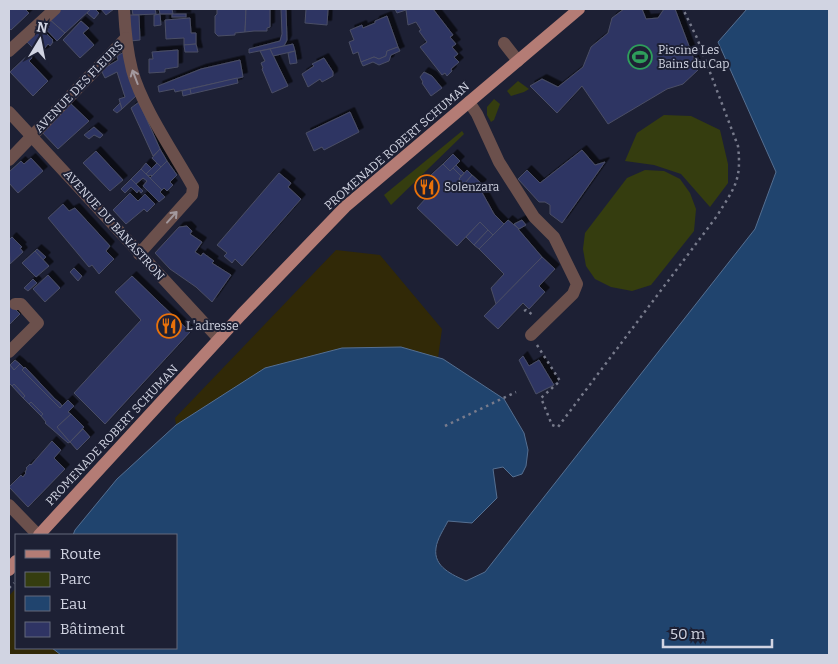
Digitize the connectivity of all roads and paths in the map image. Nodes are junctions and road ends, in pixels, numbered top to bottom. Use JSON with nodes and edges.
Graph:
{"nodes":[{"id":1,"x":55,"y":9,"type":"edge"},
{"id":2,"x":124,"y":9,"type":"edge"},
{"id":3,"x":579,"y":9,"type":"edge"},
{"id":4,"x":683,"y":9,"type":"edge"},
{"id":5,"x":126,"y":38,"type":"junction"},
{"id":6,"x":504,"y":44,"type":"dead end"},
{"id":7,"x":9,"y":51,"type":"edge"},
{"id":8,"x":518,"y":61,"type":"junction"},
{"id":9,"x":469,"y":102,"type":"junction"},
{"id":10,"x":9,"y":112,"type":"edge"},
{"id":11,"x":32,"y":136,"type":"junction"},
{"id":12,"x":9,"y":160,"type":"edge"},
{"id":13,"x":139,"y":254,"type":"junction"},
{"id":14,"x":16,"y":304,"type":"dead end"},
{"id":15,"x":531,"y":335,"type":"joint"},
{"id":16,"x":219,"y":339,"type":"junction"},
{"id":17,"x":9,"y":352,"type":"edge"},
{"id":18,"x":516,"y":392,"type":"dead end"},
{"id":19,"x":445,"y":426,"type":"dead end"},
{"id":20,"x":9,"y":506,"type":"edge"},
{"id":21,"x":37,"y":534,"type":"edge"},
{"id":22,"x":39,"y":534,"type":"edge"}],
"edges":[{"from":1,"to":7,"type":"street"},
{"from":2,"to":5,"type":"street"},
{"from":3,"to":8,"type":"main road","name":"PROMENADE ROBERT SCHUMAN"},
{"from":4,"to":15,"type":"path"},
{"from":5,"to":11,"type":"street","name":"AVENUE DES FLEURS"},
{"from":13,"to":5,"type":"street","one_way":true},
{"from":6,"to":8,"type":"street"},
{"from":8,"to":9,"type":"main road","name":"PROMENADE ROBERT SCHUMAN"},
{"from":9,"to":15,"type":"street"},
{"from":9,"to":16,"type":"main road","name":"PROMENADE ROBERT SCHUMAN"},
{"from":10,"to":11,"type":"street","name":"AVENUE DU BANASTRON"},
{"from":11,"to":12,"type":"street","name":"AVENUE DES FLEURS"},
{"from":11,"to":13,"type":"street","name":"AVENUE DU BANASTRON"},
{"from":13,"to":16,"type":"street","name":"AVENUE DU BANASTRON"},
{"from":14,"to":17,"type":"street"},
{"from":16,"to":22,"type":"main road","name":"PROMENADE ROBERT SCHUMAN"},
{"from":18,"to":19,"type":"path"},
{"from":20,"to":21,"type":"street"}]}
